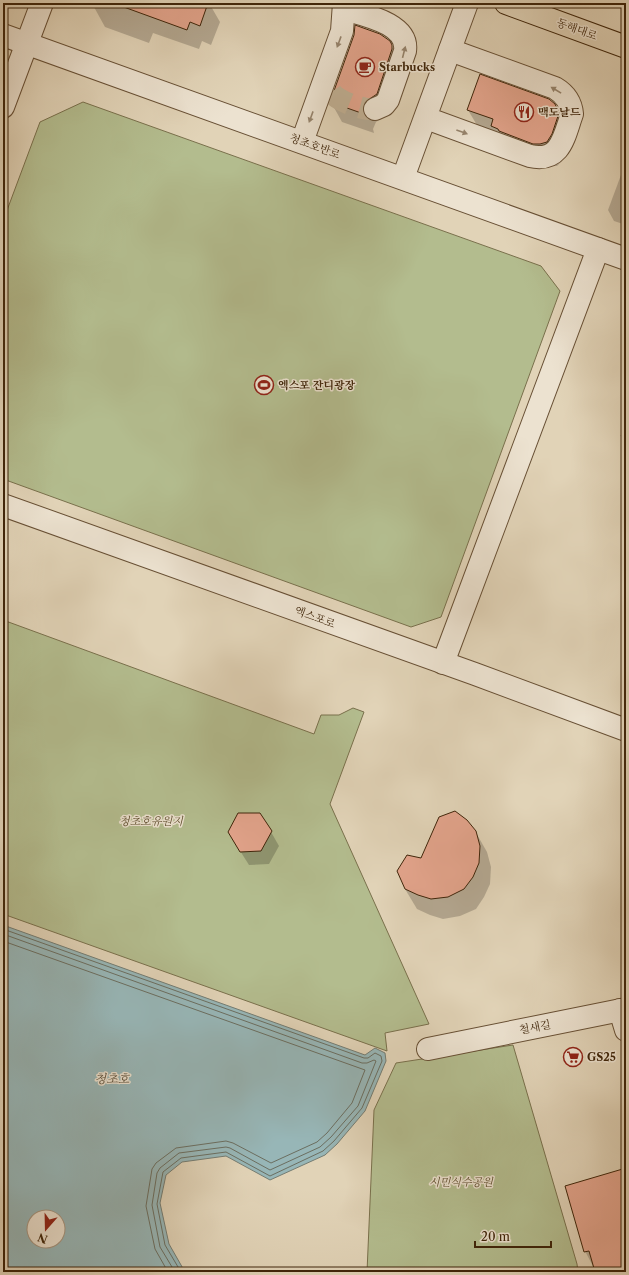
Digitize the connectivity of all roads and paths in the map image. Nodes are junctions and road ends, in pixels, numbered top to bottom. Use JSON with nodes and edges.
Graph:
{"nodes":[{"id":1,"x":42,"y":3,"type":"edge"},
{"id":2,"x":467,"y":3,"type":"edge"},
{"id":3,"x":506,"y":3,"type":"edge"},
{"id":4,"x":344,"y":6,"type":"edge"},
{"id":5,"x":3,"y":35,"type":"edge"},
{"id":6,"x":27,"y":43,"type":"junction"},
{"id":7,"x":626,"y":46,"type":"edge"},
{"id":8,"x":450,"y":50,"type":"junction"},
{"id":9,"x":3,"y":107,"type":"edge"},
{"id":10,"x":375,"y":109,"type":"dead end"},
{"id":11,"x":426,"y":118,"type":"junction"},
{"id":12,"x":302,"y":142,"type":"junction"},
{"id":13,"x":403,"y":178,"type":"junction"},
{"id":14,"x":598,"y":249,"type":"junction"},
{"id":15,"x":626,"y":259,"type":"edge"},
{"id":16,"x":3,"y":505,"type":"edge"},
{"id":17,"x":443,"y":663,"type":"junction"},
{"id":18,"x":626,"y":730,"type":"edge"},
{"id":19,"x":623,"y":1009,"type":"edge"},
{"id":20,"x":626,"y":1030,"type":"edge"},
{"id":21,"x":428,"y":1049,"type":"dead end"}],
"edges":[{"from":1,"to":6,"type":"street"},
{"from":2,"to":8,"type":"street"},
{"from":3,"to":7,"type":"main road","name":"동해대로"},
{"from":10,"to":4,"type":"street","one_way":true},
{"from":4,"to":12,"type":"street","one_way":true},
{"from":5,"to":6,"type":"street","name":"청초호반로"},
{"from":6,"to":9,"type":"street"},
{"from":6,"to":12,"type":"street","name":"청초호반로"},
{"from":8,"to":11,"type":"street"},
{"from":11,"to":8,"type":"street","one_way":true},
{"from":11,"to":13,"type":"street"},
{"from":12,"to":13,"type":"street","name":"청초호반로"},
{"from":13,"to":14,"type":"street","name":"청초호반로"},
{"from":14,"to":15,"type":"street","name":"청초호반로"},
{"from":14,"to":17,"type":"street"},
{"from":16,"to":17,"type":"street","name":"엑스포로"},
{"from":17,"to":18,"type":"street","name":"엑스포로"},
{"from":19,"to":20,"type":"street","name":"철새길"},
{"from":19,"to":21,"type":"street","name":"철새길"}]}
